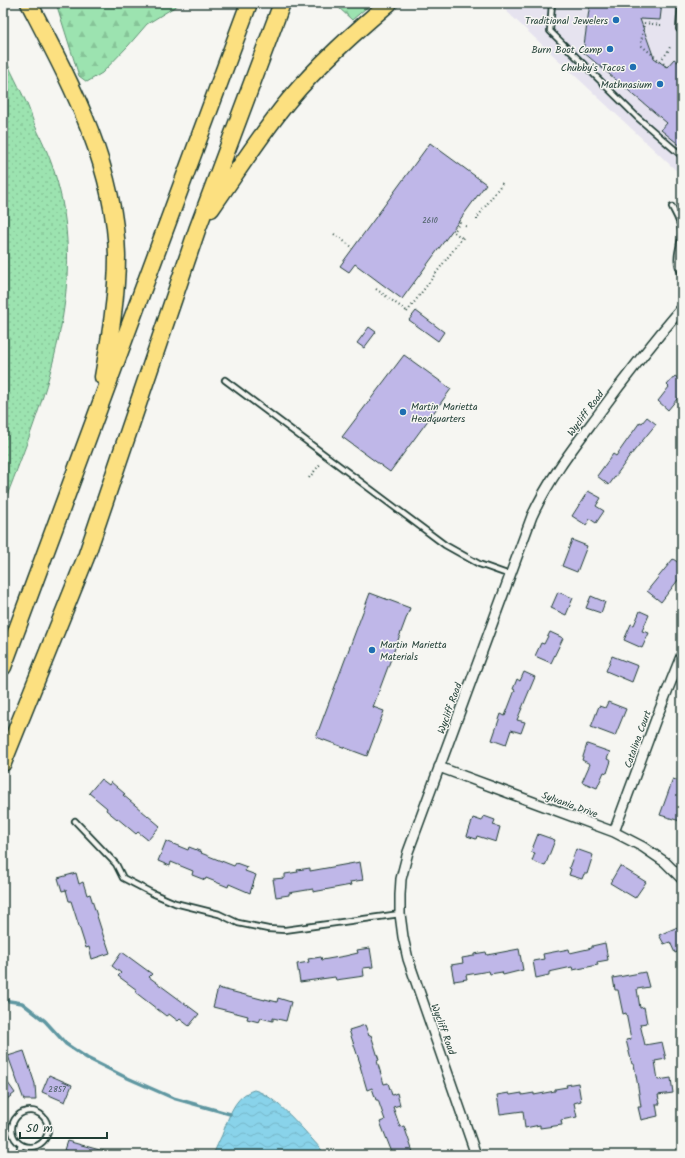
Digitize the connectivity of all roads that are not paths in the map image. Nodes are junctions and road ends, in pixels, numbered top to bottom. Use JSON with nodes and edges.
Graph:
{"nodes":[{"id":1,"x":29,"y":3,"type":"edge"},
{"id":2,"x":249,"y":3,"type":"edge"},
{"id":3,"x":282,"y":3,"type":"edge"},
{"id":4,"x":389,"y":3,"type":"edge"},
{"id":5,"x":552,"y":3,"type":"edge"},
{"id":6,"x":681,"y":3,"type":"edge"},
{"id":7,"x":682,"y":31,"type":"edge"},
{"id":8,"x":682,"y":156,"type":"edge"},
{"id":9,"x":672,"y":207,"type":"dead end"},
{"id":10,"x":197,"y":230,"type":"junction"},
{"id":11,"x":682,"y":274,"type":"edge"},
{"id":12,"x":682,"y":308,"type":"edge"},
{"id":13,"x":225,"y":380,"type":"dead end"},
{"id":14,"x":97,"y":414,"type":"junction"},
{"id":15,"x":510,"y":576,"type":"junction"},
{"id":16,"x":682,"y":654,"type":"edge"},
{"id":17,"x":3,"y":667,"type":"edge"},
{"id":18,"x":3,"y":763,"type":"edge"},
{"id":19,"x":439,"y":767,"type":"junction"},
{"id":20,"x":75,"y":821,"type":"dead end"},
{"id":21,"x":614,"y":832,"type":"junction"},
{"id":22,"x":682,"y":879,"type":"edge"},
{"id":23,"x":400,"y":914,"type":"junction"},
{"id":24,"x":22,"y":1145,"type":"junction"},
{"id":25,"x":18,"y":1155,"type":"edge"},
{"id":26,"x":476,"y":1155,"type":"edge"}],
"edges":[{"from":1,"to":14,"type":"highway"},
{"from":2,"to":14,"type":"highway"},
{"from":3,"to":10,"type":"highway"},
{"from":4,"to":10,"type":"highway"},
{"from":5,"to":8,"type":"lane"},
{"from":6,"to":7,"type":"lane"},
{"from":9,"to":11,"type":"lane"},
{"from":10,"to":18,"type":"highway"},
{"from":12,"to":15,"type":"street","name":"Wycliff Road"},
{"from":13,"to":15,"type":"lane"},
{"from":14,"to":17,"type":"highway"},
{"from":15,"to":19,"type":"street","name":"Wycliff Road"},
{"from":16,"to":21,"type":"street","name":"Catalina Court"},
{"from":19,"to":21,"type":"street","name":"Sylvania Drive"},
{"from":19,"to":23,"type":"street","name":"Wycliff Road"},
{"from":20,"to":23,"type":"lane"},
{"from":21,"to":22,"type":"street","name":"Sylvania Drive"},
{"from":23,"to":26,"type":"street","name":"Wycliff Road"},
{"from":24,"to":24,"type":"lane"},
{"from":24,"to":25,"type":"lane"}]}
